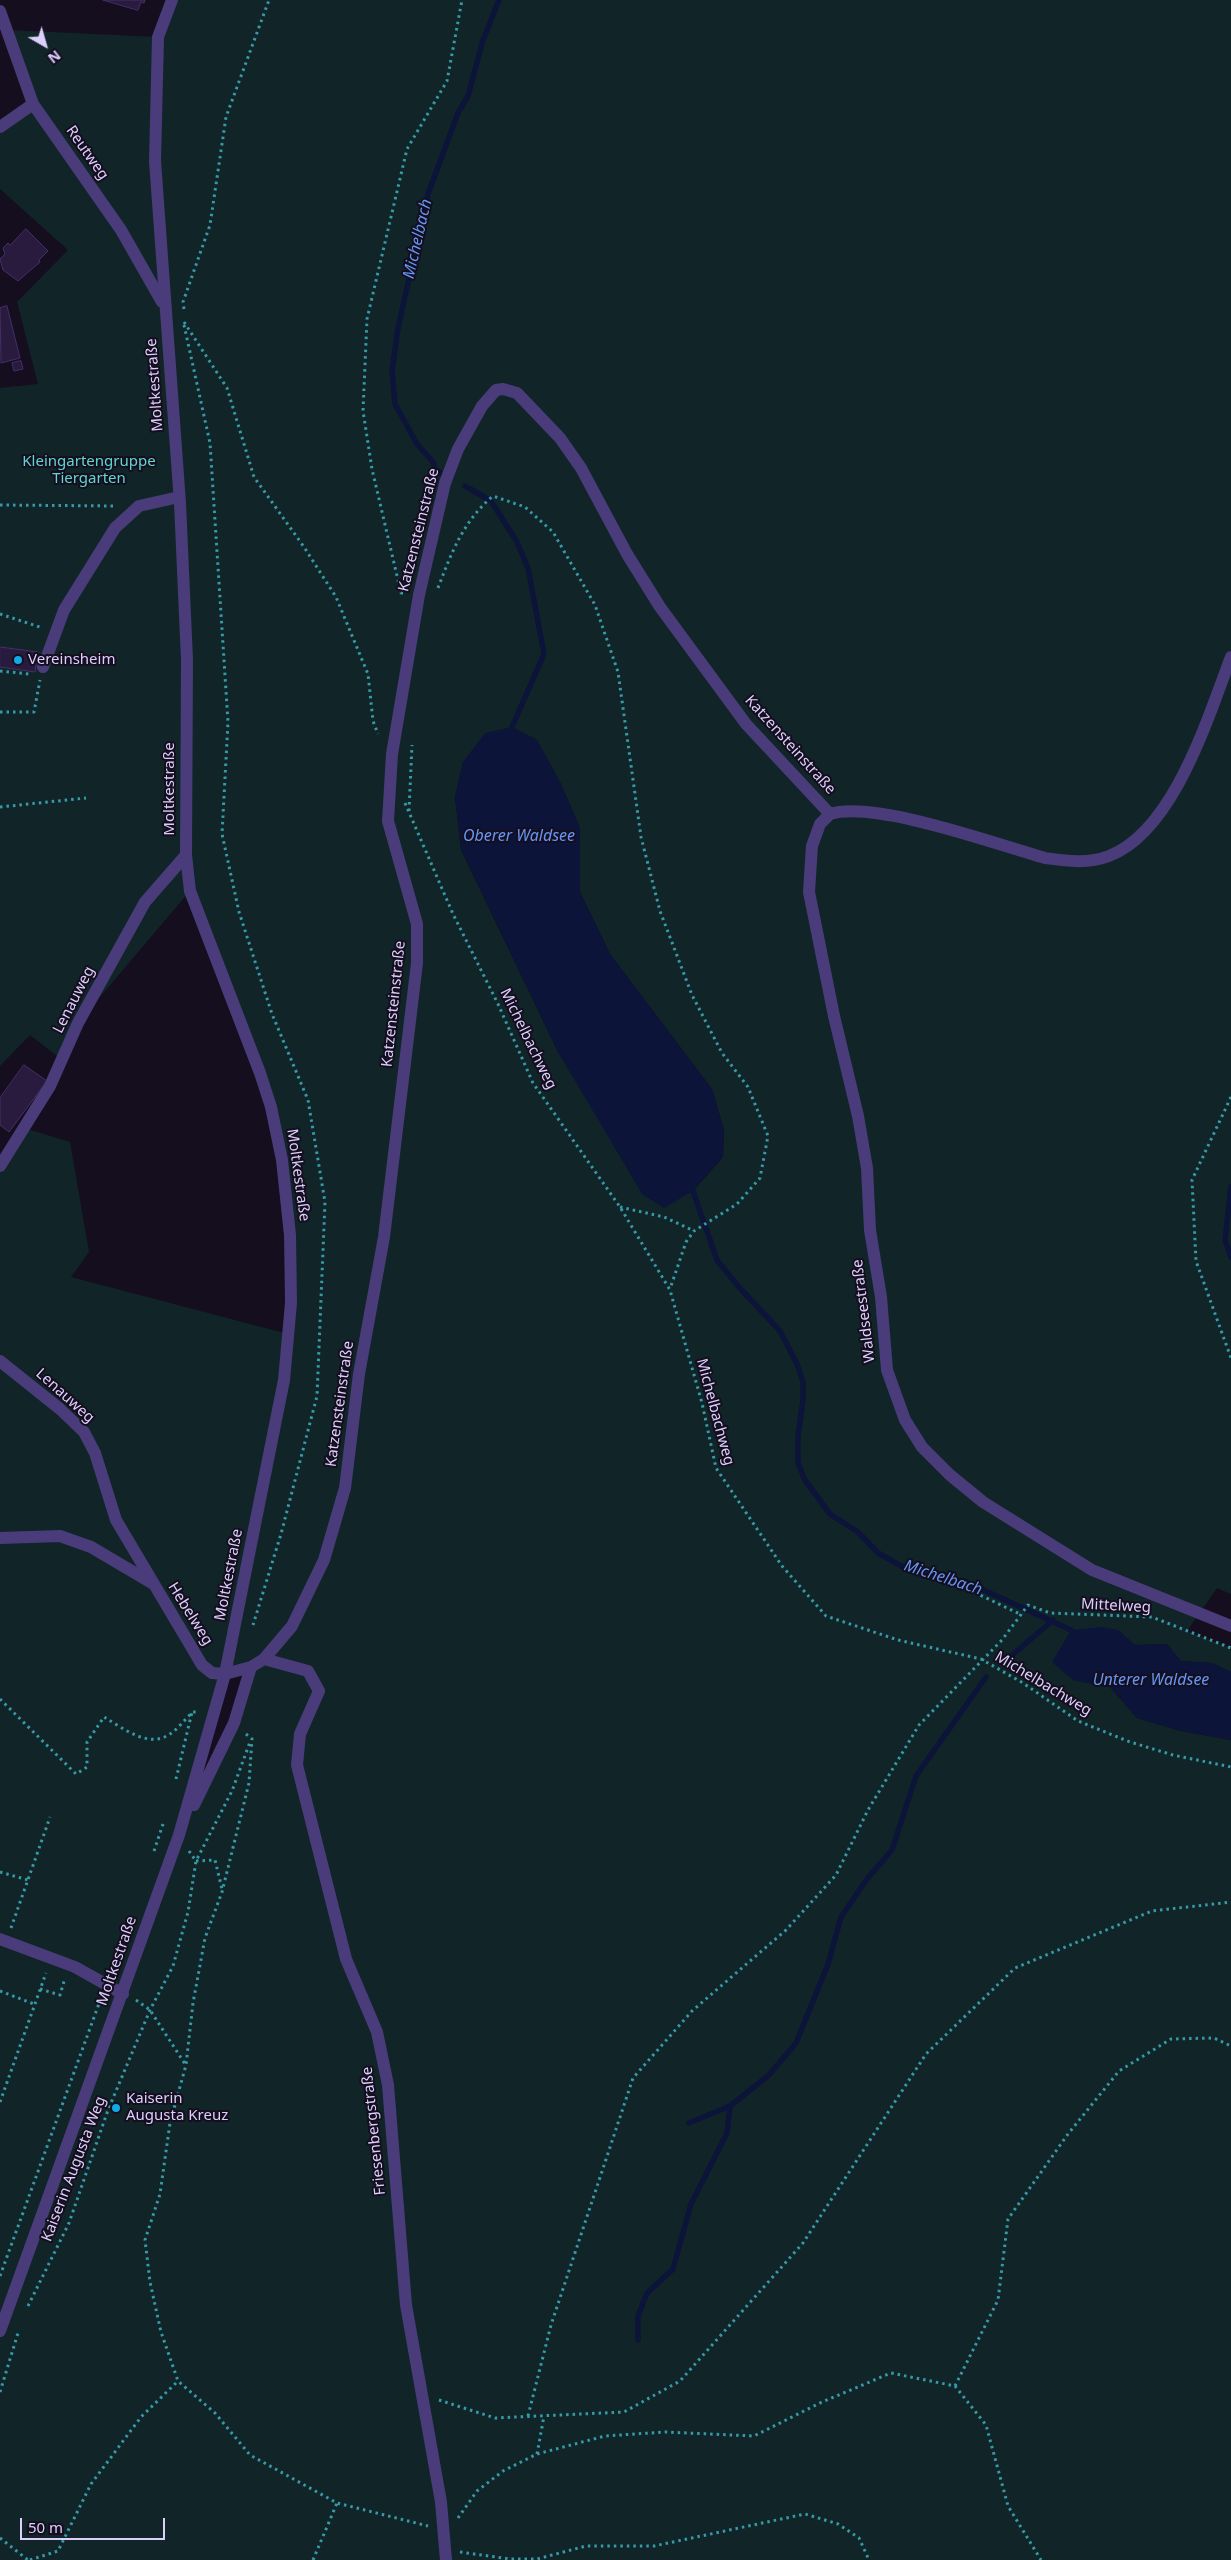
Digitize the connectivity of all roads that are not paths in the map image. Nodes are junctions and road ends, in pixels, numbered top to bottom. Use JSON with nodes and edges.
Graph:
{"nodes":[{"id":1,"x":172,"y":0,"type":"edge"},
{"id":2,"x":0,"y":11,"type":"edge"},
{"id":3,"x":33,"y":104,"type":"junction"},
{"id":4,"x":0,"y":128,"type":"edge"},
{"id":5,"x":165,"y":306,"type":"junction"},
{"id":6,"x":179,"y":497,"type":"junction"},
{"id":7,"x":1231,"y":657,"type":"edge"},
{"id":8,"x":42,"y":671,"type":"road end"},
{"id":9,"x":830,"y":814,"type":"junction"},
{"id":10,"x":186,"y":855,"type":"junction"},
{"id":11,"x":0,"y":1166,"type":"edge"},
{"id":12,"x":0,"y":1361,"type":"edge"},
{"id":13,"x":116,"y":1520,"type":"joint"},
{"id":14,"x":0,"y":1538,"type":"edge"},
{"id":15,"x":152,"y":1583,"type":"junction"},
{"id":16,"x":1231,"y":1626,"type":"edge"},
{"id":17,"x":264,"y":1659,"type":"junction"},
{"id":18,"x":250,"y":1667,"type":"junction"},
{"id":19,"x":226,"y":1674,"type":"junction"},
{"id":20,"x":179,"y":1835,"type":"junction"},
{"id":21,"x":3,"y":1940,"type":"edge"},
{"id":22,"x":123,"y":1994,"type":"junction"},
{"id":23,"x":0,"y":2330,"type":"edge"},
{"id":24,"x":447,"y":2555,"type":"edge"}],
"edges":[{"from":1,"to":5,"type":"street","name":"Moltkestraße"},
{"from":2,"to":3,"type":"street","name":"Reutweg"},
{"from":3,"to":4,"type":"street"},
{"from":3,"to":5,"type":"street","name":"Reutweg"},
{"from":5,"to":6,"type":"street","name":"Moltkestraße"},
{"from":6,"to":8,"type":"street"},
{"from":6,"to":10,"type":"street","name":"Moltkestraße"},
{"from":7,"to":9,"type":"street","name":"Katzensteinstraße"},
{"from":9,"to":16,"type":"street","name":"Waldseestraße"},
{"from":9,"to":17,"type":"street","name":"Katzensteinstraße"},
{"from":10,"to":11,"type":"street","name":"Lenauweg"},
{"from":10,"to":19,"type":"street","name":"Moltkestraße"},
{"from":12,"to":13,"type":"street","name":"Lenauweg"},
{"from":13,"to":15,"type":"street","name":"Hebelweg"},
{"from":14,"to":15,"type":"street","name":"Hebelweg"},
{"from":15,"to":19,"type":"street","name":"Hebelweg"},
{"from":17,"to":18,"type":"street","name":"Katzensteinstraße"},
{"from":17,"to":24,"type":"street","name":"Friesenbergstraße"},
{"from":18,"to":19,"type":"street","name":"Katzensteinstraße"},
{"from":18,"to":20,"type":"street"},
{"from":19,"to":20,"type":"street","name":"Moltkestraße"},
{"from":20,"to":22,"type":"street","name":"Moltkestraße"},
{"from":21,"to":22,"type":"street"},
{"from":22,"to":23,"type":"street","name":"Moltkestraße"}]}
